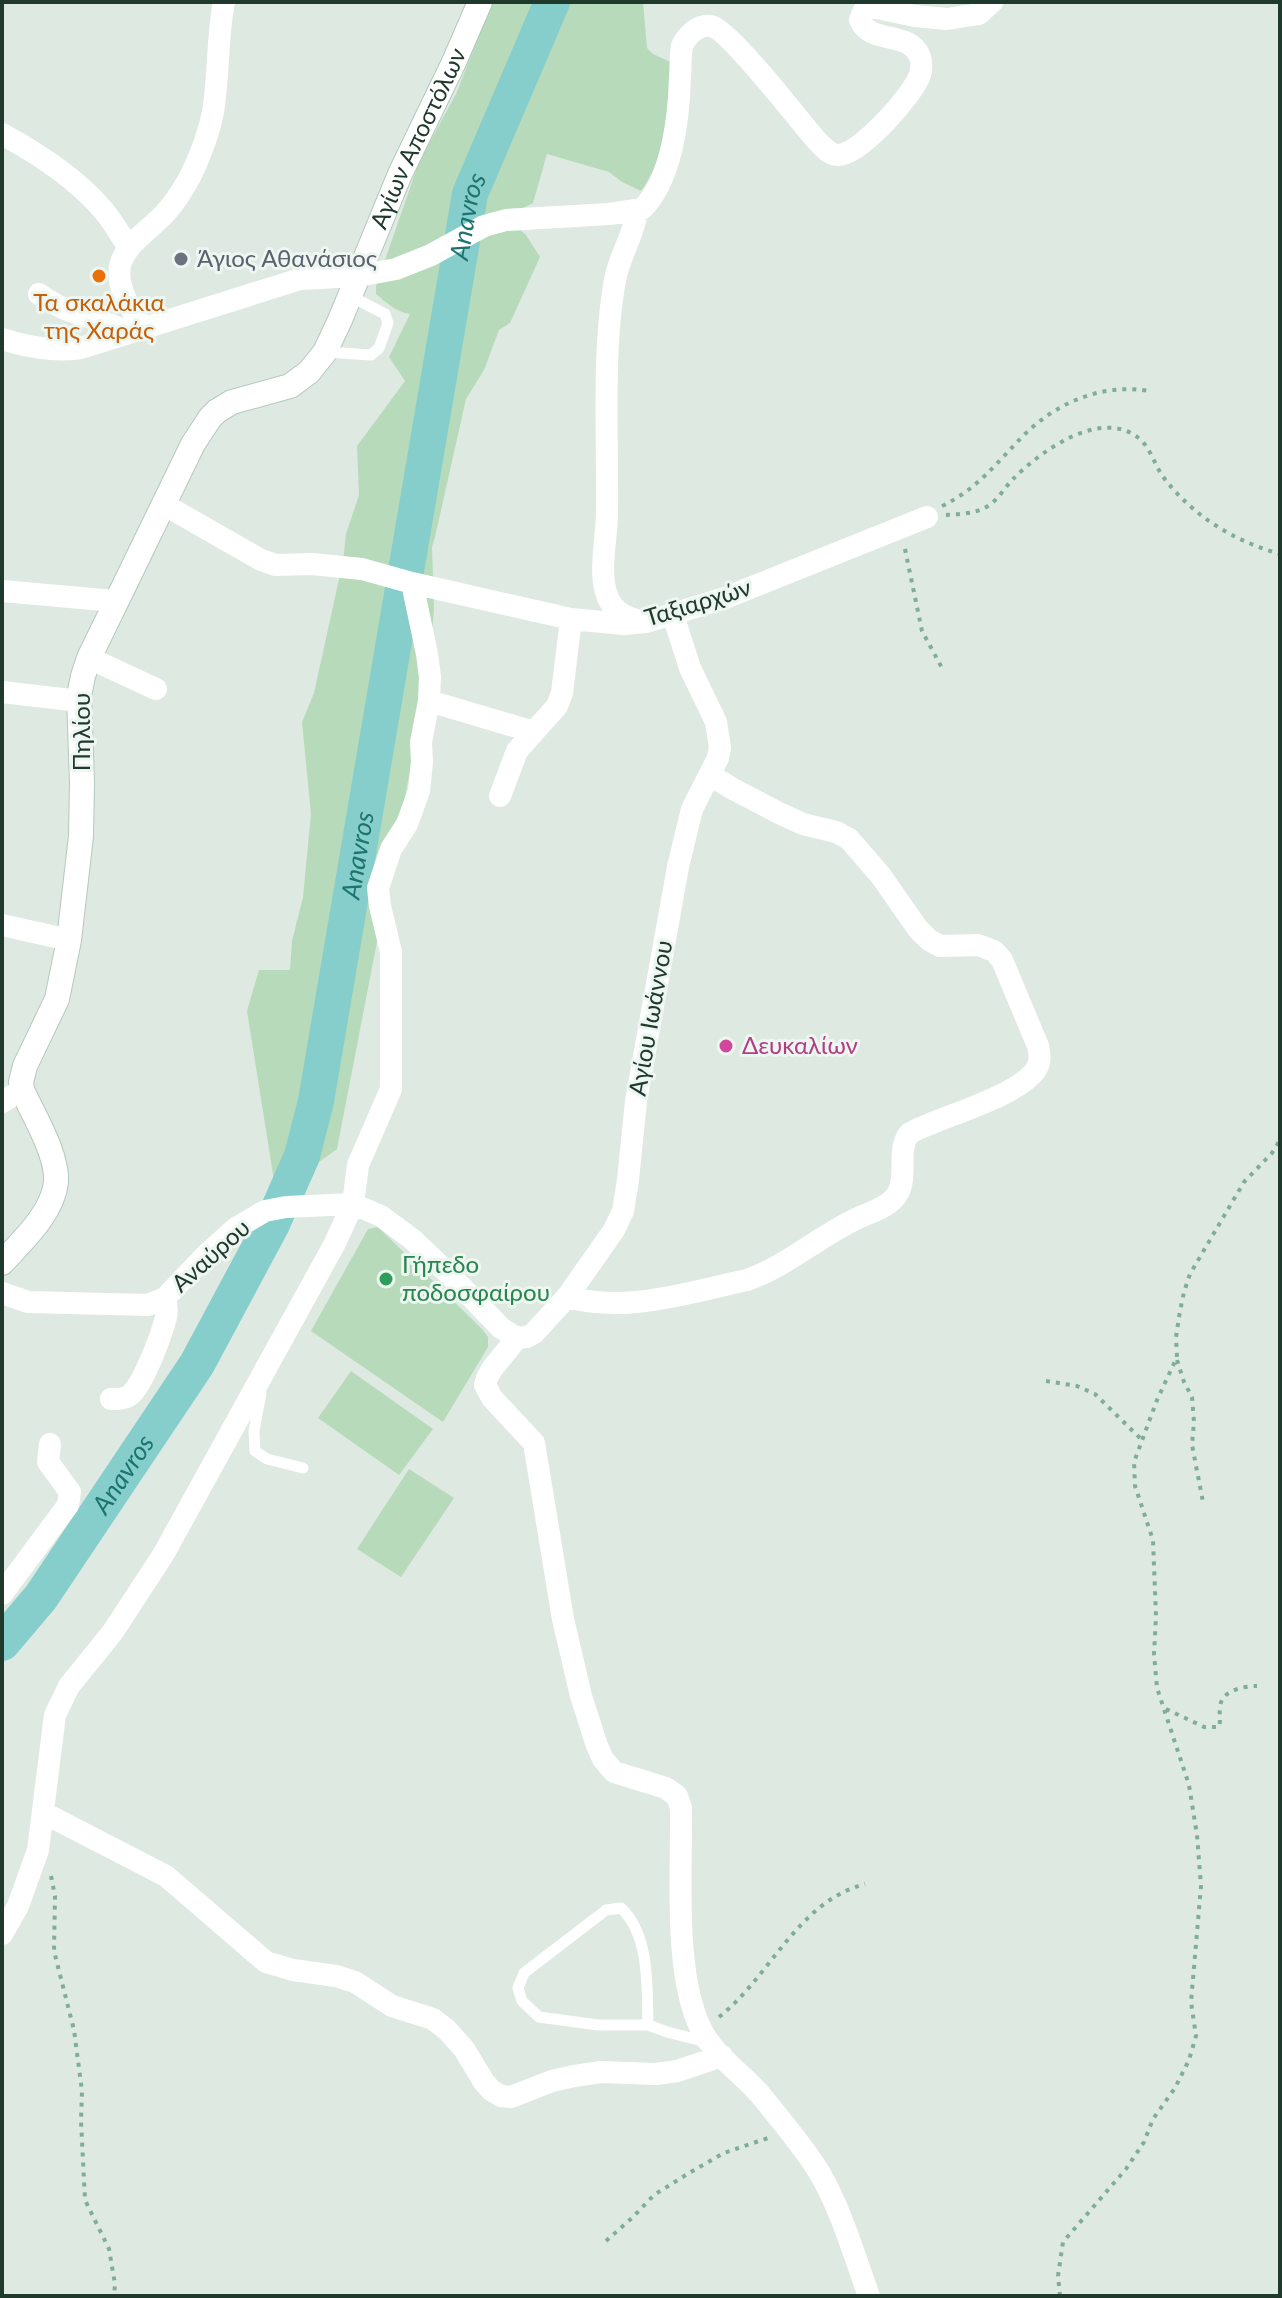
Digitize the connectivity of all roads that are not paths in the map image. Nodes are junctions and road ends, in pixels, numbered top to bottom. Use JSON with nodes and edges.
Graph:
{"nodes":[{"id":1,"x":224,"y":2,"type":"edge"},
{"id":2,"x":480,"y":2,"type":"edge"},
{"id":3,"x":992,"y":2,"type":"edge"},
{"id":4,"x":2,"y":134,"type":"edge"},
{"id":5,"x":637,"y":211,"type":"junction"},
{"id":6,"x":129,"y":248,"type":"junction"},
{"id":7,"x":354,"y":286,"type":"junction"},
{"id":8,"x":39,"y":294,"type":"dead end"},
{"id":9,"x":135,"y":330,"type":"junction"},
{"id":10,"x":2,"y":339,"type":"edge"},
{"id":11,"x":325,"y":352,"type":"junction"},
{"id":12,"x":163,"y":504,"type":"junction"},
{"id":13,"x":927,"y":517,"type":"road end"},
{"id":14,"x":410,"y":582,"type":"junction"},
{"id":15,"x":2,"y":591,"type":"edge"},
{"id":16,"x":115,"y":601,"type":"junction"},
{"id":17,"x":673,"y":615,"type":"junction"},
{"id":18,"x":571,"y":619,"type":"junction"},
{"id":19,"x":646,"y":622,"type":"junction"},
{"id":20,"x":89,"y":658,"type":"junction"},
{"id":21,"x":156,"y":689,"type":"dead end"},
{"id":22,"x":2,"y":692,"type":"edge"},
{"id":23,"x":80,"y":701,"type":"junction"},
{"id":24,"x":429,"y":701,"type":"junction"},
{"id":25,"x":534,"y":732,"type":"junction"},
{"id":26,"x":710,"y":775,"type":"junction"},
{"id":27,"x":500,"y":796,"type":"dead end"},
{"id":28,"x":2,"y":925,"type":"edge"},
{"id":29,"x":69,"y":940,"type":"junction"},
{"id":30,"x":12,"y":1096,"type":"edge"},
{"id":31,"x":353,"y":1204,"type":"junction"},
{"id":32,"x":2,"y":1263,"type":"edge"},
{"id":33,"x":2,"y":1293,"type":"edge"},
{"id":34,"x":567,"y":1297,"type":"junction"},
{"id":35,"x":165,"y":1298,"type":"junction"},
{"id":36,"x":517,"y":1338,"type":"junction"},
{"id":37,"x":265,"y":1368,"type":"junction"},
{"id":38,"x":111,"y":1399,"type":"dead end"},
{"id":39,"x":50,"y":1444,"type":"dead end"},
{"id":40,"x":303,"y":1468,"type":"dead end"},
{"id":41,"x":2,"y":1594,"type":"edge"},
{"id":42,"x":44,"y":1813,"type":"junction"},
{"id":43,"x":2,"y":1934,"type":"edge"},
{"id":44,"x":648,"y":2025,"type":"junction"},
{"id":45,"x":712,"y":2044,"type":"junction"},
{"id":46,"x":869,"y":2296,"type":"edge"}],
"edges":[{"from":1,"to":6,"type":"street"},
{"from":2,"to":7,"type":"main road","name":"Αγίων Αποστόλων"},
{"from":3,"to":5,"type":"street"},
{"from":4,"to":6,"type":"street"},
{"from":5,"to":7,"type":"street"},
{"from":5,"to":19,"type":"street"},
{"from":6,"to":9,"type":"street"},
{"from":7,"to":9,"type":"street"},
{"from":7,"to":11,"type":"main road","name":"Πηλίου"},
{"from":7,"to":11,"type":"lane"},
{"from":8,"to":9,"type":"street"},
{"from":9,"to":10,"type":"street"},
{"from":11,"to":12,"type":"main road","name":"Πηλίου"},
{"from":12,"to":14,"type":"street","name":"Ταξιαρχών"},
{"from":12,"to":16,"type":"main road","name":"Πηλίου"},
{"from":13,"to":17,"type":"street","name":"Ταξιαρχών"},
{"from":14,"to":18,"type":"street","name":"Ταξιαρχών"},
{"from":14,"to":24,"type":"street"},
{"from":15,"to":16,"type":"street"},
{"from":16,"to":20,"type":"main road","name":"Πηλίου"},
{"from":17,"to":19,"type":"street","name":"Ταξιαρχών"},
{"from":17,"to":26,"type":"street","name":"Αγίου Ιωάννου"},
{"from":18,"to":19,"type":"street","name":"Ταξιαρχών"},
{"from":18,"to":25,"type":"street"},
{"from":20,"to":21,"type":"street"},
{"from":20,"to":23,"type":"main road","name":"Πηλίου"},
{"from":22,"to":23,"type":"street"},
{"from":23,"to":29,"type":"main road","name":"Πηλίου"},
{"from":24,"to":25,"type":"street"},
{"from":24,"to":31,"type":"street"},
{"from":25,"to":27,"type":"street"},
{"from":26,"to":34,"type":"street","name":"Αγίου Ιωάννου"},
{"from":26,"to":34,"type":"street"},
{"from":28,"to":29,"type":"street"},
{"from":29,"to":30,"type":"main road","name":"Πηλίου"},
{"from":30,"to":32,"type":"main road","name":"Πηλίου"},
{"from":31,"to":35,"type":"street","name":"Αναύρου"},
{"from":31,"to":36,"type":"street","name":"Αναύρου"},
{"from":31,"to":37,"type":"street"},
{"from":33,"to":35,"type":"street","name":"Αναύρου"},
{"from":34,"to":36,"type":"street","name":"Αγίου Ιωάννου"},
{"from":35,"to":38,"type":"street"},
{"from":36,"to":45,"type":"street","name":"Αγίου Ιωάννου"},
{"from":37,"to":40,"type":"lane"},
{"from":37,"to":42,"type":"street"},
{"from":39,"to":41,"type":"street"},
{"from":42,"to":43,"type":"street"},
{"from":42,"to":45,"type":"street"},
{"from":44,"to":44,"type":"lane"},
{"from":44,"to":45,"type":"lane"},
{"from":45,"to":46,"type":"street"}]}
